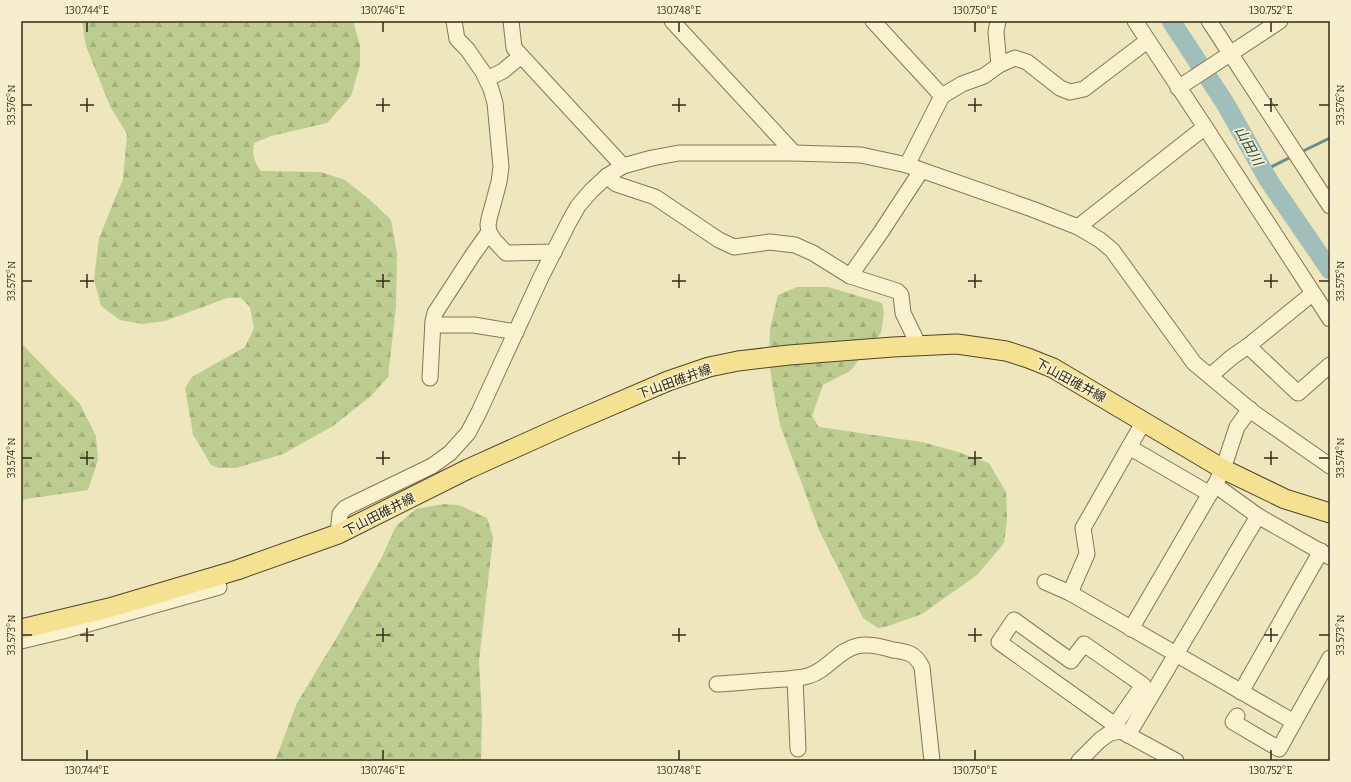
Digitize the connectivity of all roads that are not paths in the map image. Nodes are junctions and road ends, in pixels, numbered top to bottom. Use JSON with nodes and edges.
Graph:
{"nodes":[{"id":1,"x":454,"y":21,"type":"edge"},
{"id":2,"x":511,"y":21,"type":"edge"},
{"id":3,"x":672,"y":21,"type":"edge"},
{"id":4,"x":873,"y":21,"type":"edge"},
{"id":5,"x":998,"y":21,"type":"edge"},
{"id":6,"x":1135,"y":21,"type":"edge"},
{"id":7,"x":1209,"y":21,"type":"edge"},
{"id":8,"x":1280,"y":21,"type":"edge"},
{"id":9,"x":1147,"y":41,"type":"junction"},
{"id":10,"x":521,"y":56,"type":"junction"},
{"id":11,"x":1226,"y":57,"type":"junction"},
{"id":12,"x":999,"y":65,"type":"junction"},
{"id":13,"x":487,"y":79,"type":"junction"},
{"id":14,"x":1181,"y":86,"type":"junction"},
{"id":15,"x":942,"y":96,"type":"junction"},
{"id":16,"x":1205,"y":127,"type":"junction"},
{"id":17,"x":794,"y":153,"type":"junction"},
{"id":18,"x":623,"y":166,"type":"junction"},
{"id":19,"x":914,"y":168,"type":"junction"},
{"id":20,"x":608,"y":176,"type":"junction"},
{"id":21,"x":1330,"y":206,"type":"edge"},
{"id":22,"x":1078,"y":227,"type":"junction"},
{"id":23,"x":489,"y":232,"type":"junction"},
{"id":24,"x":554,"y":252,"type":"junction"},
{"id":25,"x":850,"y":276,"type":"junction"},
{"id":26,"x":1307,"y":298,"type":"dead end"},
{"id":27,"x":1330,"y":319,"type":"edge"},
{"id":28,"x":433,"y":325,"type":"junction"},
{"id":29,"x":516,"y":332,"type":"junction"},
{"id":30,"x":919,"y":346,"type":"junction"},
{"id":31,"x":1248,"y":346,"type":"junction"},
{"id":32,"x":1330,"y":365,"type":"edge"},
{"id":33,"x":1210,"y":376,"type":"junction"},
{"id":34,"x":430,"y":378,"type":"dead end"},
{"id":35,"x":1250,"y":409,"type":"junction"},
{"id":36,"x":1144,"y":421,"type":"junction"},
{"id":37,"x":1129,"y":448,"type":"junction"},
{"id":38,"x":1330,"y":466,"type":"edge"},
{"id":39,"x":1216,"y":483,"type":"junction"},
{"id":40,"x":1330,"y":513,"type":"edge"},
{"id":41,"x":1258,"y":516,"type":"junction"},
{"id":42,"x":338,"y":534,"type":"junction"},
{"id":43,"x":1325,"y":554,"type":"edge"},
{"id":44,"x":1045,"y":582,"type":"dead end"},
{"id":45,"x":219,"y":587,"type":"dead end"},
{"id":46,"x":1070,"y":593,"type":"junction"},
{"id":47,"x":21,"y":629,"type":"edge"},
{"id":48,"x":1131,"y":629,"type":"junction"},
{"id":49,"x":21,"y":641,"type":"edge"},
{"id":50,"x":1176,"y":653,"type":"junction"},
{"id":51,"x":1330,"y":658,"type":"edge"},
{"id":52,"x":795,"y":678,"type":"junction"},
{"id":53,"x":717,"y":684,"type":"dead end"},
{"id":54,"x":1241,"y":692,"type":"junction"},
{"id":55,"x":1237,"y":716,"type":"dead end"},
{"id":56,"x":1294,"y":722,"type":"junction"},
{"id":57,"x":1121,"y":730,"type":"junction"},
{"id":58,"x":798,"y":749,"type":"dead end"},
{"id":59,"x":932,"y":761,"type":"edge"},
{"id":60,"x":1079,"y":761,"type":"edge"},
{"id":61,"x":1176,"y":761,"type":"edge"}],
"edges":[{"from":1,"to":13,"type":"street"},
{"from":2,"to":10,"type":"street"},
{"from":3,"to":17,"type":"street"},
{"from":4,"to":15,"type":"street"},
{"from":5,"to":12,"type":"street"},
{"from":6,"to":9,"type":"street"},
{"from":7,"to":11,"type":"street"},
{"from":8,"to":11,"type":"street"},
{"from":9,"to":12,"type":"street"},
{"from":9,"to":14,"type":"street"},
{"from":10,"to":13,"type":"street"},
{"from":10,"to":18,"type":"street"},
{"from":11,"to":14,"type":"street"},
{"from":11,"to":21,"type":"street"},
{"from":12,"to":15,"type":"street"},
{"from":13,"to":23,"type":"street"},
{"from":14,"to":16,"type":"street"},
{"from":15,"to":19,"type":"street"},
{"from":16,"to":22,"type":"street"},
{"from":16,"to":27,"type":"street"},
{"from":17,"to":18,"type":"street"},
{"from":17,"to":19,"type":"street"},
{"from":18,"to":20,"type":"street"},
{"from":19,"to":22,"type":"street"},
{"from":19,"to":25,"type":"street"},
{"from":20,"to":24,"type":"street"},
{"from":20,"to":25,"type":"street"},
{"from":22,"to":33,"type":"street"},
{"from":23,"to":24,"type":"street"},
{"from":23,"to":28,"type":"street"},
{"from":24,"to":29,"type":"street"},
{"from":25,"to":30,"type":"street"},
{"from":26,"to":31,"type":"street"},
{"from":28,"to":29,"type":"street"},
{"from":28,"to":34,"type":"street"},
{"from":29,"to":42,"type":"street"},
{"from":30,"to":36,"type":"main road","name":"下山田碓井線"},
{"from":30,"to":42,"type":"main road","name":"下山田碓井線"},
{"from":31,"to":32,"type":"street"},
{"from":31,"to":33,"type":"street"},
{"from":33,"to":35,"type":"street"},
{"from":35,"to":38,"type":"street"},
{"from":35,"to":39,"type":"street"},
{"from":36,"to":37,"type":"street"},
{"from":36,"to":39,"type":"main road","name":"下山田碓井線"},
{"from":37,"to":39,"type":"street"},
{"from":37,"to":46,"type":"street"},
{"from":39,"to":40,"type":"main road","name":"下山田碓井線"},
{"from":39,"to":41,"type":"street"},
{"from":39,"to":48,"type":"street"},
{"from":41,"to":43,"type":"street"},
{"from":41,"to":50,"type":"street"},
{"from":42,"to":47,"type":"main road","name":"下山田碓井線"},
{"from":43,"to":54,"type":"street"},
{"from":44,"to":46,"type":"street"},
{"from":45,"to":49,"type":"street"},
{"from":46,"to":48,"type":"street"},
{"from":48,"to":50,"type":"street"},
{"from":50,"to":54,"type":"street"},
{"from":50,"to":57,"type":"street"},
{"from":51,"to":56,"type":"street"},
{"from":52,"to":53,"type":"street"},
{"from":52,"to":58,"type":"street"},
{"from":52,"to":59,"type":"street"},
{"from":54,"to":56,"type":"street"},
{"from":55,"to":56,"type":"street"},
{"from":57,"to":57,"type":"street"},
{"from":57,"to":60,"type":"street"},
{"from":57,"to":61,"type":"street"}]}
